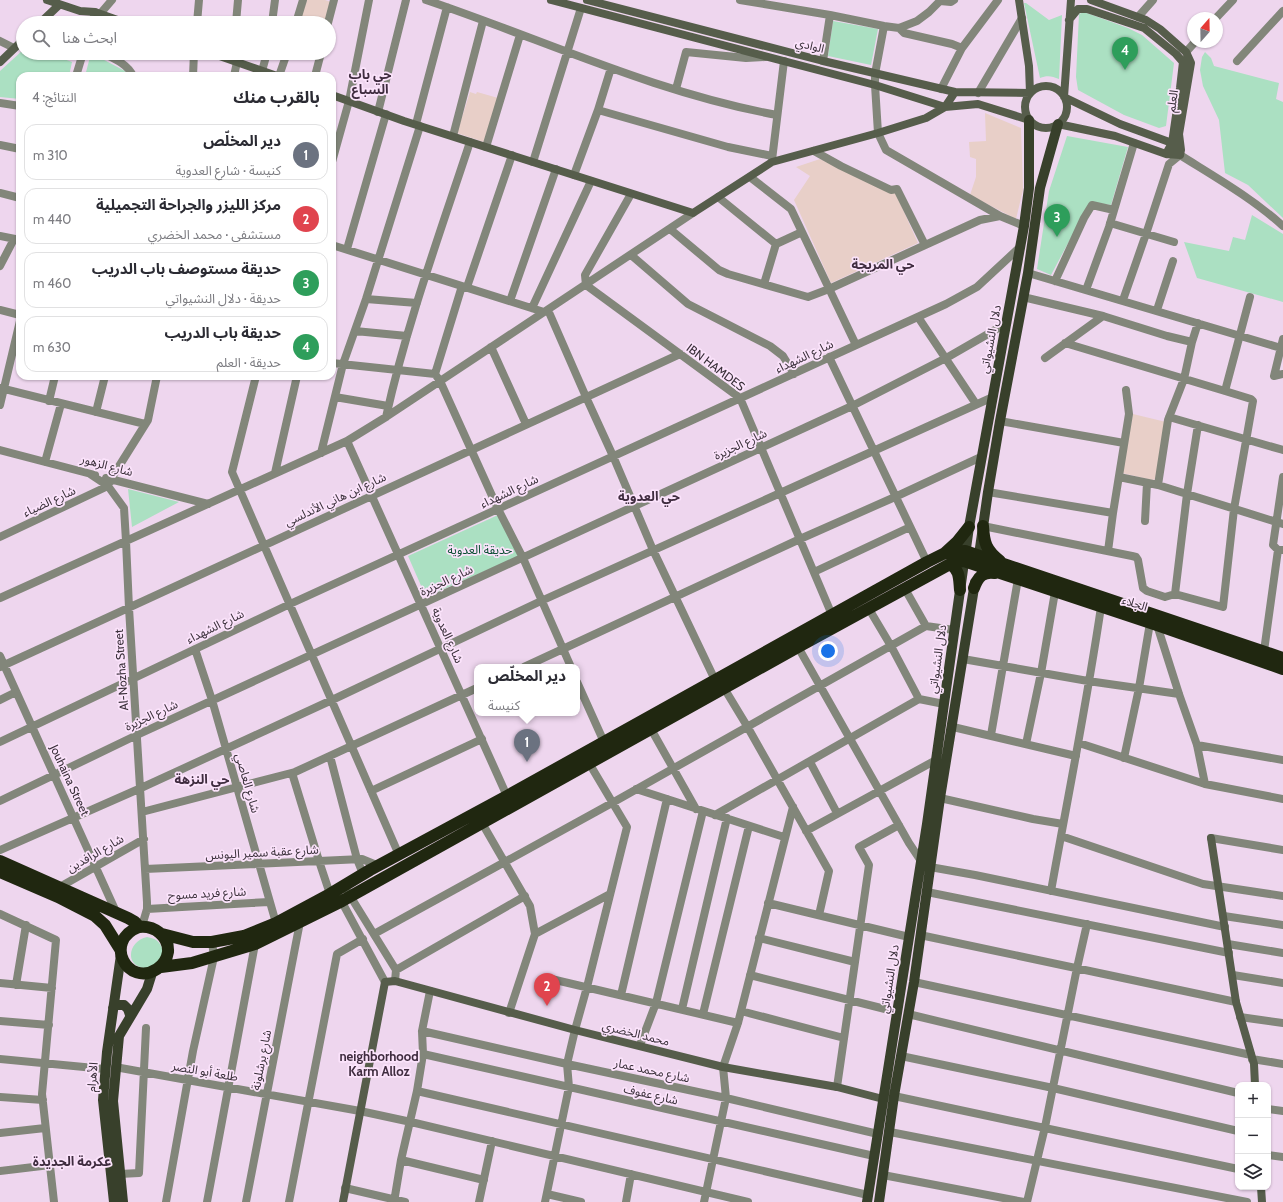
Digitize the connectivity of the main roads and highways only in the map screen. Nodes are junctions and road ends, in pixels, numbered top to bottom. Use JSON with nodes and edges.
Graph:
{"nodes":[{"id":1,"x":47,"y":0,"type":"edge"},
{"id":2,"x":551,"y":0,"type":"edge"},
{"id":3,"x":587,"y":0,"type":"edge"},
{"id":4,"x":1019,"y":0,"type":"edge"},
{"id":5,"x":1070,"y":0,"type":"edge"},
{"id":6,"x":1091,"y":0,"type":"edge"},
{"id":7,"x":58,"y":5,"type":"junction"},
{"id":8,"x":47,"y":16,"type":"edge"},
{"id":9,"x":106,"y":16,"type":"edge"},
{"id":10,"x":1069,"y":20,"type":"junction"},
{"id":11,"x":16,"y":46,"type":"edge"},
{"id":12,"x":1186,"y":52,"type":"junction"},
{"id":13,"x":238,"y":60,"type":"edge"},
{"id":14,"x":0,"y":62,"type":"edge"},
{"id":15,"x":1183,"y":62,"type":"junction"},
{"id":16,"x":265,"y":72,"type":"edge"},
{"id":17,"x":955,"y":92,"type":"junction"},
{"id":18,"x":1030,"y":93,"type":"junction"},
{"id":19,"x":336,"y":96,"type":"edge"},
{"id":20,"x":1064,"y":96,"type":"junction"},
{"id":21,"x":945,"y":107,"type":"junction"},
{"id":22,"x":1029,"y":120,"type":"junction"},
{"id":23,"x":1058,"y":124,"type":"junction"},
{"id":24,"x":1172,"y":142,"type":"junction"},
{"id":25,"x":1166,"y":154,"type":"junction"},
{"id":26,"x":1180,"y":155,"type":"junction"},
{"id":27,"x":983,"y":526,"type":"junction"},
{"id":28,"x":969,"y":527,"type":"junction"},
{"id":29,"x":965,"y":556,"type":"junction"},
{"id":30,"x":947,"y":559,"type":"junction"},
{"id":31,"x":978,"y":561,"type":"junction"},
{"id":32,"x":1003,"y":569,"type":"junction"},
{"id":33,"x":974,"y":588,"type":"junction"},
{"id":34,"x":960,"y":590,"type":"junction"},
{"id":35,"x":1283,"y":658,"type":"edge"},
{"id":36,"x":1283,"y":669,"type":"edge"},
{"id":37,"x":1211,"y":838,"type":"road end"},
{"id":38,"x":1,"y":872,"type":"edge"},
{"id":39,"x":141,"y":927,"type":"junction"},
{"id":40,"x":162,"y":934,"type":"junction"},
{"id":41,"x":120,"y":952,"type":"junction"},
{"id":42,"x":157,"y":970,"type":"junction"},
{"id":43,"x":113,"y":1008,"type":"junction"},
{"id":44,"x":130,"y":1014,"type":"junction"},
{"id":45,"x":110,"y":1068,"type":"junction"},
{"id":46,"x":1255,"y":1082,"type":"edge"},
{"id":47,"x":894,"y":1098,"type":"junction"},
{"id":48,"x":883,"y":1099,"type":"junction"},
{"id":49,"x":1261,"y":1190,"type":"edge"},
{"id":50,"x":868,"y":1198,"type":"edge"},
{"id":51,"x":114,"y":1202,"type":"edge"},
{"id":52,"x":122,"y":1202,"type":"edge"},
{"id":53,"x":343,"y":1202,"type":"edge"},
{"id":54,"x":879,"y":1202,"type":"edge"},
{"id":55,"x":1262,"y":1202,"type":"edge"}],
"edges":[{"from":1,"to":7,"type":"main road"},
{"from":2,"to":21,"type":"main road","name":"الوادي"},
{"from":3,"to":17,"type":"main road","name":"الوادي"},
{"from":4,"to":18,"type":"main road"},
{"from":5,"to":10,"type":"main road"},
{"from":6,"to":12,"type":"main road"},
{"from":7,"to":8,"type":"main road"},
{"from":7,"to":9,"type":"main road"},
{"from":10,"to":15,"type":"main road"},
{"from":10,"to":20,"type":"main road"},
{"from":11,"to":14,"type":"main road"},
{"from":12,"to":15,"type":"main road","name":"العلم"},
{"from":12,"to":26,"type":"main road","name":"العلم"},
{"from":13,"to":16,"type":"main road"},
{"from":15,"to":24,"type":"main road","name":"العلم"},
{"from":17,"to":18,"type":"main road","name":"الوادي"},
{"from":17,"to":21,"type":"main road"},
{"from":18,"to":20,"type":"main road"},
{"from":18,"to":22,"type":"main road"},
{"from":19,"to":21,"type":"main road"},
{"from":20,"to":23,"type":"main road"},
{"from":20,"to":24,"type":"main road"},
{"from":21,"to":22,"type":"main road"},
{"from":22,"to":23,"type":"main road"},
{"from":22,"to":28,"type":"main road","name":"دلال النشيواتي"},
{"from":23,"to":25,"type":"main road"},
{"from":23,"to":27,"type":"main road","name":"دلال النشيواتي"},
{"from":24,"to":25,"type":"main road","name":"العلم"},
{"from":24,"to":26,"type":"main road"},
{"from":25,"to":26,"type":"main road"},
{"from":27,"to":31,"type":"main road","name":"دلال النشيواتي"},
{"from":27,"to":32,"type":"highway"},
{"from":28,"to":29,"type":"main road","name":"دلال النشيواتي"},
{"from":28,"to":30,"type":"highway"},
{"from":29,"to":30,"type":"highway"},
{"from":29,"to":31,"type":"highway","name":"الجلاء"},
{"from":29,"to":34,"type":"main road","name":"دلال النشيواتي"},
{"from":30,"to":34,"type":"highway"},
{"from":30,"to":40,"type":"highway"},
{"from":30,"to":42,"type":"highway"},
{"from":31,"to":32,"type":"highway","name":"الجلاء"},
{"from":31,"to":33,"type":"main road","name":"دلال النشيواتي"},
{"from":32,"to":33,"type":"highway"},
{"from":32,"to":35,"type":"highway","name":"الجلاء"},
{"from":32,"to":36,"type":"highway","name":"الجلاء"},
{"from":33,"to":47,"type":"main road","name":"دلال النشيواتي"},
{"from":34,"to":48,"type":"main road","name":"دلال النشيواتي"},
{"from":37,"to":46,"type":"main road"},
{"from":38,"to":39,"type":"highway"},
{"from":38,"to":41,"type":"highway"},
{"from":39,"to":40,"type":"highway"},
{"from":39,"to":41,"type":"highway"},
{"from":40,"to":42,"type":"highway"},
{"from":41,"to":42,"type":"highway"},
{"from":41,"to":43,"type":"main road","name":"الأهرام"},
{"from":42,"to":44,"type":"main road","name":"الأهرام"},
{"from":43,"to":44,"type":"main road"},
{"from":43,"to":45,"type":"main road","name":"الأهرام"},
{"from":44,"to":45,"type":"main road","name":"الأهرام"},
{"from":45,"to":51,"type":"main road","name":"الأهرام"},
{"from":45,"to":52,"type":"main road","name":"الأهرام"},
{"from":47,"to":48,"type":"main road"},
{"from":47,"to":54,"type":"main road","name":"دلال النشيواتي"},
{"from":48,"to":50,"type":"main road","name":"دلال النشيواتي"},
{"from":48,"to":53,"type":"main road","name":"محمد الخضري"},
{"from":49,"to":55,"type":"main road"}]}
